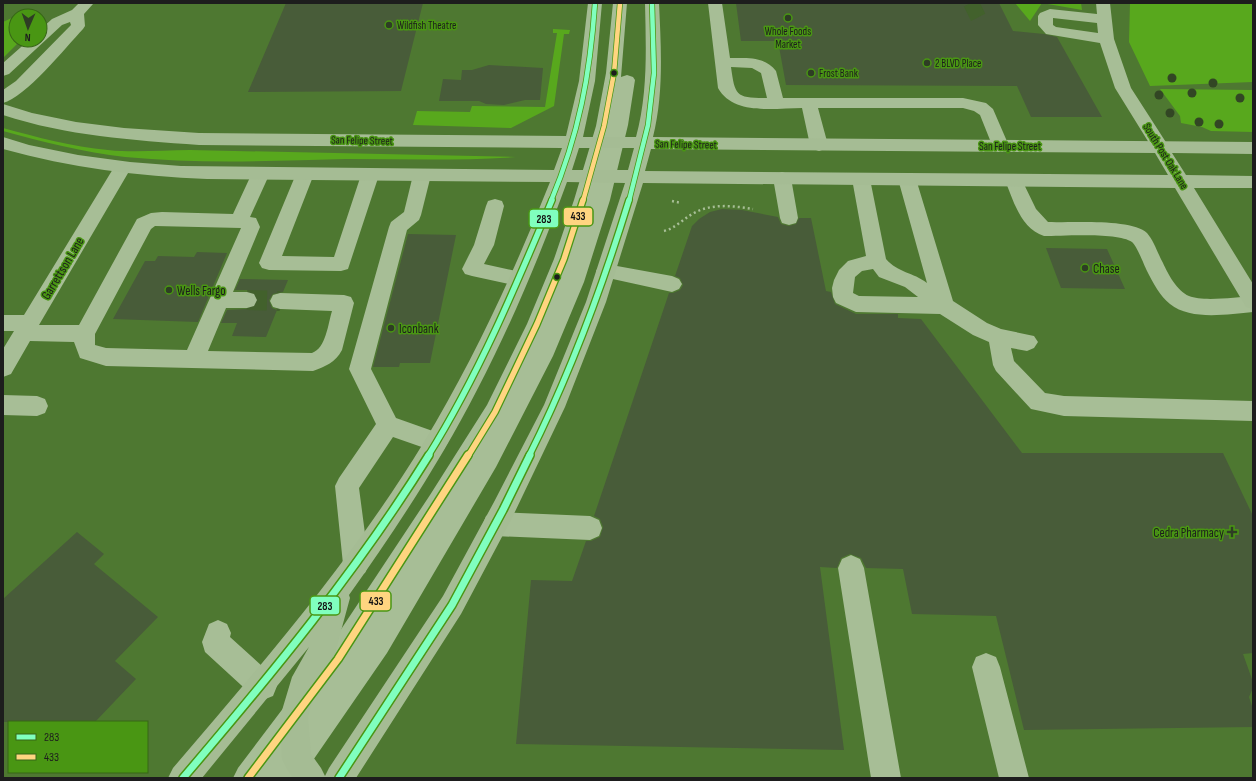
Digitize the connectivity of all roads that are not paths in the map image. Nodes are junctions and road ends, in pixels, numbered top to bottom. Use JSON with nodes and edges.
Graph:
{"nodes":[{"id":1,"x":595,"y":3,"type":"edge"},
{"id":2,"x":620,"y":3,"type":"edge"},
{"id":3,"x":632,"y":3,"type":"edge"},
{"id":4,"x":652,"y":3,"type":"edge"},
{"id":5,"x":715,"y":3,"type":"edge"},
{"id":6,"x":1103,"y":3,"type":"edge"},
{"id":7,"x":82,"y":8,"type":"edge"},
{"id":8,"x":1103,"y":19,"type":"junction"},
{"id":9,"x":48,"y":30,"type":"edge"},
{"id":10,"x":1106,"y":39,"type":"junction"},
{"id":11,"x":29,"y":48,"type":"edge"},
{"id":12,"x":723,"y":62,"type":"junction"},
{"id":13,"x":3,"y":71,"type":"edge"},
{"id":14,"x":3,"y":98,"type":"edge"},
{"id":15,"x":776,"y":103,"type":"junction"},
{"id":16,"x":809,"y":103,"type":"junction"},
{"id":17,"x":3,"y":109,"type":"edge"},
{"id":18,"x":572,"y":142,"type":"junction"},
{"id":19,"x":3,"y":143,"type":"edge"},
{"id":20,"x":607,"y":143,"type":"junction"},
{"id":21,"x":644,"y":143,"type":"junction"},
{"id":22,"x":819,"y":145,"type":"junction"},
{"id":23,"x":1000,"y":146,"type":"junction"},
{"id":24,"x":1160,"y":147,"type":"junction"},
{"id":25,"x":1253,"y":148,"type":"edge"},
{"id":26,"x":122,"y":168,"type":"junction"},
{"id":27,"x":261,"y":173,"type":"junction"},
{"id":28,"x":305,"y":174,"type":"junction"},
{"id":29,"x":370,"y":175,"type":"junction"},
{"id":30,"x":422,"y":175,"type":"junction"},
{"id":31,"x":560,"y":177,"type":"junction"},
{"id":32,"x":598,"y":177,"type":"junction"},
{"id":33,"x":635,"y":177,"type":"junction"},
{"id":34,"x":782,"y":178,"type":"junction"},
{"id":35,"x":861,"y":179,"type":"junction"},
{"id":36,"x":907,"y":179,"type":"junction"},
{"id":37,"x":1014,"y":180,"type":"junction"},
{"id":38,"x":1181,"y":181,"type":"junction"},
{"id":39,"x":1253,"y":182,"type":"edge"},
{"id":40,"x":495,"y":206,"type":"dead end"},
{"id":41,"x":789,"y":218,"type":"dead end"},
{"id":42,"x":239,"y":221,"type":"junction"},
{"id":43,"x":877,"y":261,"type":"junction"},
{"id":44,"x":606,"y":271,"type":"junction"},
{"id":45,"x":518,"y":278,"type":"junction"},
{"id":46,"x":672,"y":284,"type":"dead end"},
{"id":47,"x":220,"y":300,"type":"junction"},
{"id":48,"x":247,"y":300,"type":"tunnel mouth"},
{"id":49,"x":280,"y":301,"type":"tunnel mouth"},
{"id":50,"x":1253,"y":303,"type":"edge"},
{"id":51,"x":944,"y":306,"type":"junction"},
{"id":52,"x":3,"y":323,"type":"edge"},
{"id":53,"x":27,"y":328,"type":"junction"},
{"id":54,"x":85,"y":334,"type":"junction"},
{"id":55,"x":999,"y":337,"type":"junction"},
{"id":56,"x":1027,"y":342,"type":"dead end"},
{"id":57,"x":194,"y":359,"type":"junction"},
{"id":58,"x":3,"y":368,"type":"edge"},
{"id":59,"x":3,"y":405,"type":"edge"},
{"id":60,"x":37,"y":406,"type":"dead end"},
{"id":61,"x":1252,"y":412,"type":"edge"},
{"id":62,"x":388,"y":425,"type":"junction"},
{"id":63,"x":436,"y":442,"type":"junction"},
{"id":64,"x":495,"y":524,"type":"junction"},
{"id":65,"x":590,"y":528,"type":"dead end"},
{"id":66,"x":851,"y":568,"type":"dead end"},
{"id":67,"x":349,"y":575,"type":"junction"},
{"id":68,"x":218,"y":633,"type":"dead end"},
{"id":69,"x":986,"y":667,"type":"dead end"},
{"id":70,"x":262,"y":686,"type":"junction"},
{"id":71,"x":294,"y":717,"type":"junction"},
{"id":72,"x":296,"y":772,"type":"edge"},
{"id":73,"x":183,"y":778,"type":"edge"},
{"id":74,"x":248,"y":778,"type":"edge"},
{"id":75,"x":339,"y":778,"type":"edge"},
{"id":76,"x":886,"y":778,"type":"edge"},
{"id":77,"x":1014,"y":778,"type":"edge"}],
"edges":[{"from":1,"to":18,"type":"main road"},
{"from":2,"to":20,"type":"street"},
{"from":3,"to":20,"type":"street"},
{"from":4,"to":21,"type":"main road"},
{"from":5,"to":12,"type":"street"},
{"from":6,"to":8,"type":"street","name":"South Post Oak Lane"},
{"from":7,"to":9,"type":"street"},
{"from":7,"to":14,"type":"street"},
{"from":8,"to":10,"type":"street","name":"South Post Oak Lane"},
{"from":8,"to":10,"type":"street"},
{"from":10,"to":24,"type":"street","name":"South Post Oak Lane"},
{"from":11,"to":13,"type":"street"},
{"from":12,"to":15,"type":"street"},
{"from":12,"to":15,"type":"street"},
{"from":15,"to":16,"type":"street"},
{"from":16,"to":22,"type":"street"},
{"from":16,"to":23,"type":"street"},
{"from":17,"to":18,"type":"main road","name":"San Felipe Street"},
{"from":18,"to":20,"type":"main road","name":"San Felipe Street"},
{"from":18,"to":31,"type":"main road"},
{"from":19,"to":26,"type":"main road"},
{"from":20,"to":21,"type":"main road","name":"San Felipe Street"},
{"from":20,"to":32,"type":"street"},
{"from":21,"to":22,"type":"main road","name":"San Felipe Street"},
{"from":21,"to":33,"type":"main road"},
{"from":22,"to":23,"type":"main road","name":"San Felipe Street"},
{"from":23,"to":24,"type":"main road","name":"San Felipe Street"},
{"from":24,"to":25,"type":"main road","name":"San Felipe Street"},
{"from":24,"to":38,"type":"main road","name":"South Post Oak Lane"},
{"from":26,"to":27,"type":"main road"},
{"from":26,"to":53,"type":"street","name":"Garrettson Lane"},
{"from":27,"to":28,"type":"main road"},
{"from":27,"to":42,"type":"street"},
{"from":28,"to":29,"type":"main road"},
{"from":28,"to":29,"type":"street"},
{"from":29,"to":30,"type":"main road"},
{"from":30,"to":31,"type":"main road"},
{"from":30,"to":62,"type":"street"},
{"from":31,"to":32,"type":"main road"},
{"from":31,"to":45,"type":"main road"},
{"from":32,"to":33,"type":"main road"},
{"from":32,"to":71,"type":"street"},
{"from":32,"to":72,"type":"street"},
{"from":33,"to":34,"type":"main road"},
{"from":33,"to":44,"type":"main road"},
{"from":34,"to":35,"type":"main road"},
{"from":34,"to":41,"type":"street"},
{"from":35,"to":36,"type":"main road"},
{"from":35,"to":43,"type":"street"},
{"from":36,"to":37,"type":"main road"},
{"from":36,"to":51,"type":"street"},
{"from":37,"to":38,"type":"main road"},
{"from":37,"to":50,"type":"street"},
{"from":38,"to":39,"type":"main road"},
{"from":38,"to":50,"type":"main road","name":"South Post Oak Lane"},
{"from":40,"to":45,"type":"street"},
{"from":42,"to":47,"type":"street"},
{"from":42,"to":54,"type":"street"},
{"from":43,"to":51,"type":"street"},
{"from":43,"to":51,"type":"street"},
{"from":44,"to":46,"type":"street"},
{"from":44,"to":64,"type":"main road"},
{"from":45,"to":63,"type":"main road"},
{"from":47,"to":48,"type":"street"},
{"from":47,"to":57,"type":"street"},
{"from":49,"to":57,"type":"street"},
{"from":51,"to":55,"type":"street"},
{"from":52,"to":53,"type":"street"},
{"from":53,"to":54,"type":"street"},
{"from":53,"to":58,"type":"street","name":"Garrettson Lane"},
{"from":54,"to":57,"type":"street"},
{"from":55,"to":56,"type":"street"},
{"from":55,"to":61,"type":"street"},
{"from":59,"to":60,"type":"street"},
{"from":62,"to":63,"type":"street"},
{"from":62,"to":67,"type":"street"},
{"from":63,"to":67,"type":"main road"},
{"from":64,"to":65,"type":"street"},
{"from":64,"to":75,"type":"main road"},
{"from":66,"to":76,"type":"street"},
{"from":67,"to":70,"type":"main road"},
{"from":67,"to":71,"type":"main road"},
{"from":68,"to":70,"type":"street"},
{"from":69,"to":77,"type":"street"},
{"from":70,"to":73,"type":"main road"},
{"from":71,"to":72,"type":"main road"},
{"from":71,"to":74,"type":"street"}]}
